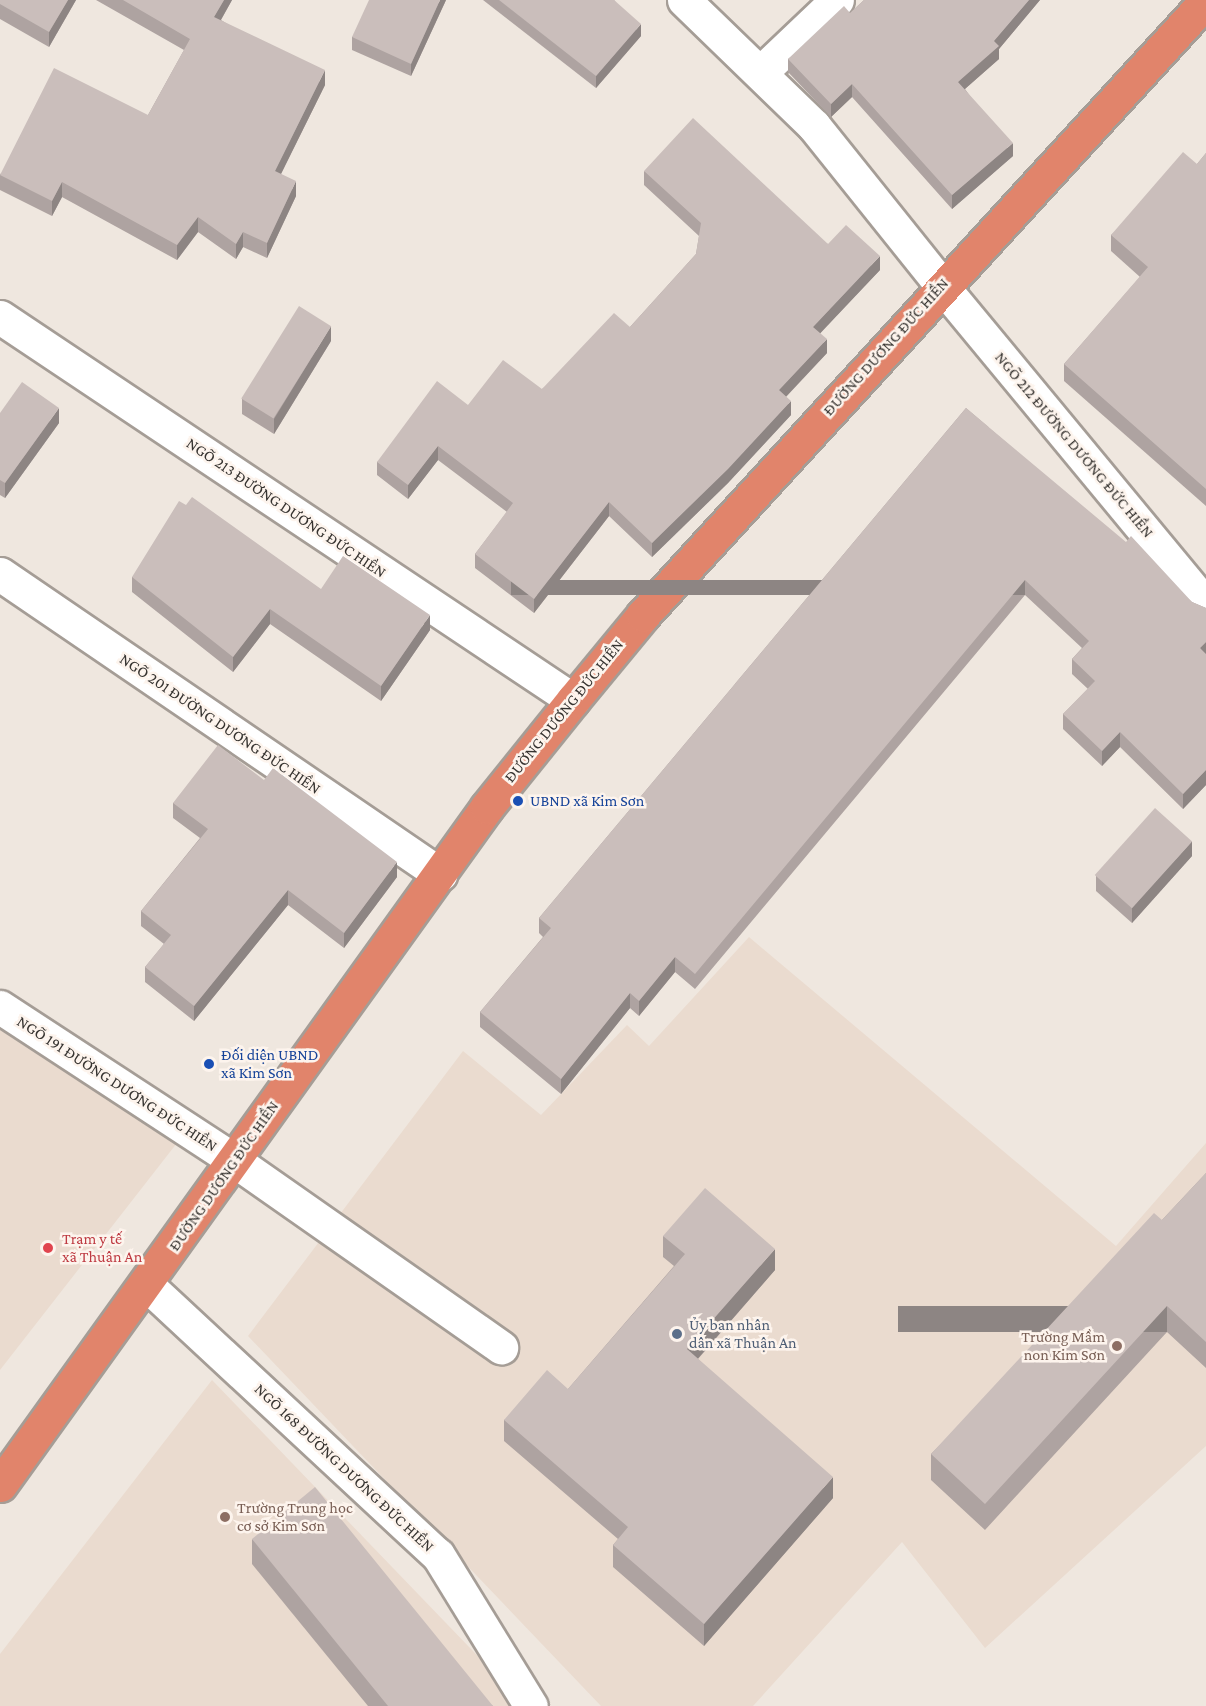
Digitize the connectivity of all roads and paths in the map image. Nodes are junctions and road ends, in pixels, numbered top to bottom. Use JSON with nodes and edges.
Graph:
{"nodes":[{"id":1,"x":684,"y":0,"type":"edge"},
{"id":2,"x":837,"y":0,"type":"edge"},
{"id":3,"x":1206,"y":1,"type":"edge"},
{"id":4,"x":760,"y":74,"type":"junction"},
{"id":5,"x":942,"y":286,"type":"junction"},
{"id":6,"x":0,"y":316,"type":"edge"},
{"id":7,"x":0,"y":574,"type":"edge"},
{"id":8,"x":1206,"y":604,"type":"edge"},
{"id":9,"x":573,"y":699,"type":"junction"},
{"id":10,"x":440,"y":874,"type":"junction"},
{"id":11,"x":0,"y":1007,"type":"edge"},
{"id":12,"x":235,"y":1161,"type":"junction"},
{"id":13,"x":147,"y":1285,"type":"junction"},
{"id":14,"x":501,"y":1347,"type":"dead end"},
{"id":15,"x":0,"y":1485,"type":"edge"},
{"id":16,"x":531,"y":1706,"type":"edge"}],
"edges":[{"from":1,"to":4,"type":"street","name":"NGÕ 212 ĐƯỜNG DƯƠNG ĐỨC HIỀN"},
{"from":2,"to":4,"type":"street"},
{"from":3,"to":5,"type":"highway","name":"ĐƯỜNG DƯƠNG ĐỨC HIỀN"},
{"from":4,"to":5,"type":"street","name":"NGÕ 212 ĐƯỜNG DƯƠNG ĐỨC HIỀN"},
{"from":5,"to":8,"type":"street","name":"NGÕ 212 ĐƯỜNG DƯƠNG ĐỨC HIỀN"},
{"from":5,"to":9,"type":"highway","name":"ĐƯỜNG DƯƠNG ĐỨC HIỀN"},
{"from":6,"to":9,"type":"street","name":"NGÕ 213 ĐƯỜNG DƯƠNG ĐỨC HIỀN"},
{"from":7,"to":10,"type":"street","name":"NGÕ 201 ĐƯỜNG DƯƠNG ĐỨC HIỀN"},
{"from":9,"to":10,"type":"highway","name":"ĐƯỜNG DƯƠNG ĐỨC HIỀN"},
{"from":10,"to":12,"type":"highway","name":"ĐƯỜNG DƯƠNG ĐỨC HIỀN"},
{"from":11,"to":12,"type":"street","name":"NGÕ 191 ĐƯỜNG DƯƠNG ĐỨC HIỀN"},
{"from":12,"to":13,"type":"highway","name":"ĐƯỜNG DƯƠNG ĐỨC HIỀN"},
{"from":12,"to":14,"type":"street","name":"NGÕ 191 ĐƯỜNG DƯƠNG ĐỨC HIỀN"},
{"from":13,"to":15,"type":"highway","name":"ĐƯỜNG DƯƠNG ĐỨC HIỀN"},
{"from":13,"to":16,"type":"street","name":"NGÕ 168 ĐƯỜNG DƯƠNG ĐỨC HIỀN"}]}
